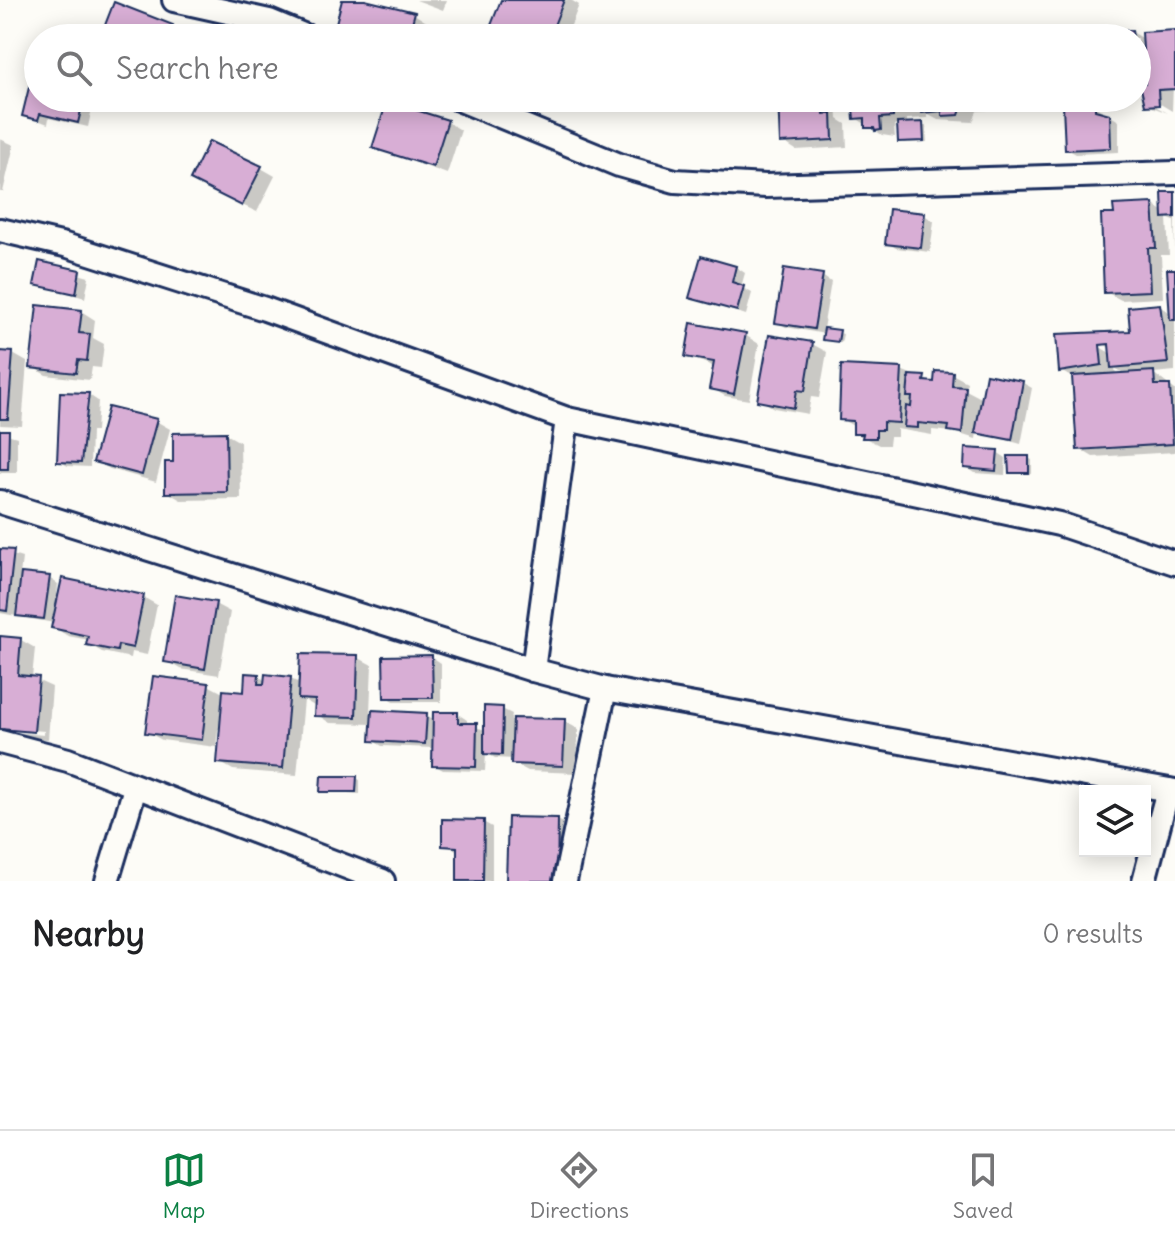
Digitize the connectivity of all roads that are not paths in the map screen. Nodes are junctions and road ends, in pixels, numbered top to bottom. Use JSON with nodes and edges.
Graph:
{"nodes":[{"id":1,"x":174,"y":0,"type":"edge"},
{"id":2,"x":276,"y":24,"type":"edge"},
{"id":3,"x":490,"y":112,"type":"edge"},
{"id":4,"x":1175,"y":173,"type":"edge"},
{"id":5,"x":0,"y":230,"type":"edge"},
{"id":6,"x":567,"y":419,"type":"junction"},
{"id":7,"x":0,"y":502,"type":"edge"},
{"id":8,"x":1173,"y":556,"type":"edge"},
{"id":9,"x":533,"y":670,"type":"junction"},
{"id":10,"x":605,"y":689,"type":"junction"},
{"id":11,"x":0,"y":742,"type":"edge"},
{"id":12,"x":135,"y":788,"type":"junction"},
{"id":13,"x":1171,"y":791,"type":"edge"},
{"id":14,"x":107,"y":881,"type":"edge"},
{"id":15,"x":383,"y":881,"type":"edge"},
{"id":16,"x":565,"y":881,"type":"edge"},
{"id":17,"x":1144,"y":881,"type":"edge"}],
"edges":[{"from":1,"to":2,"type":"street"},
{"from":3,"to":4,"type":"street"},
{"from":5,"to":6,"type":"street"},
{"from":6,"to":8,"type":"street"},
{"from":6,"to":9,"type":"street"},
{"from":7,"to":9,"type":"street"},
{"from":9,"to":10,"type":"street"},
{"from":10,"to":13,"type":"street"},
{"from":10,"to":16,"type":"street"},
{"from":11,"to":12,"type":"street"},
{"from":12,"to":14,"type":"street"},
{"from":12,"to":15,"type":"street"},
{"from":13,"to":17,"type":"street"}]}
